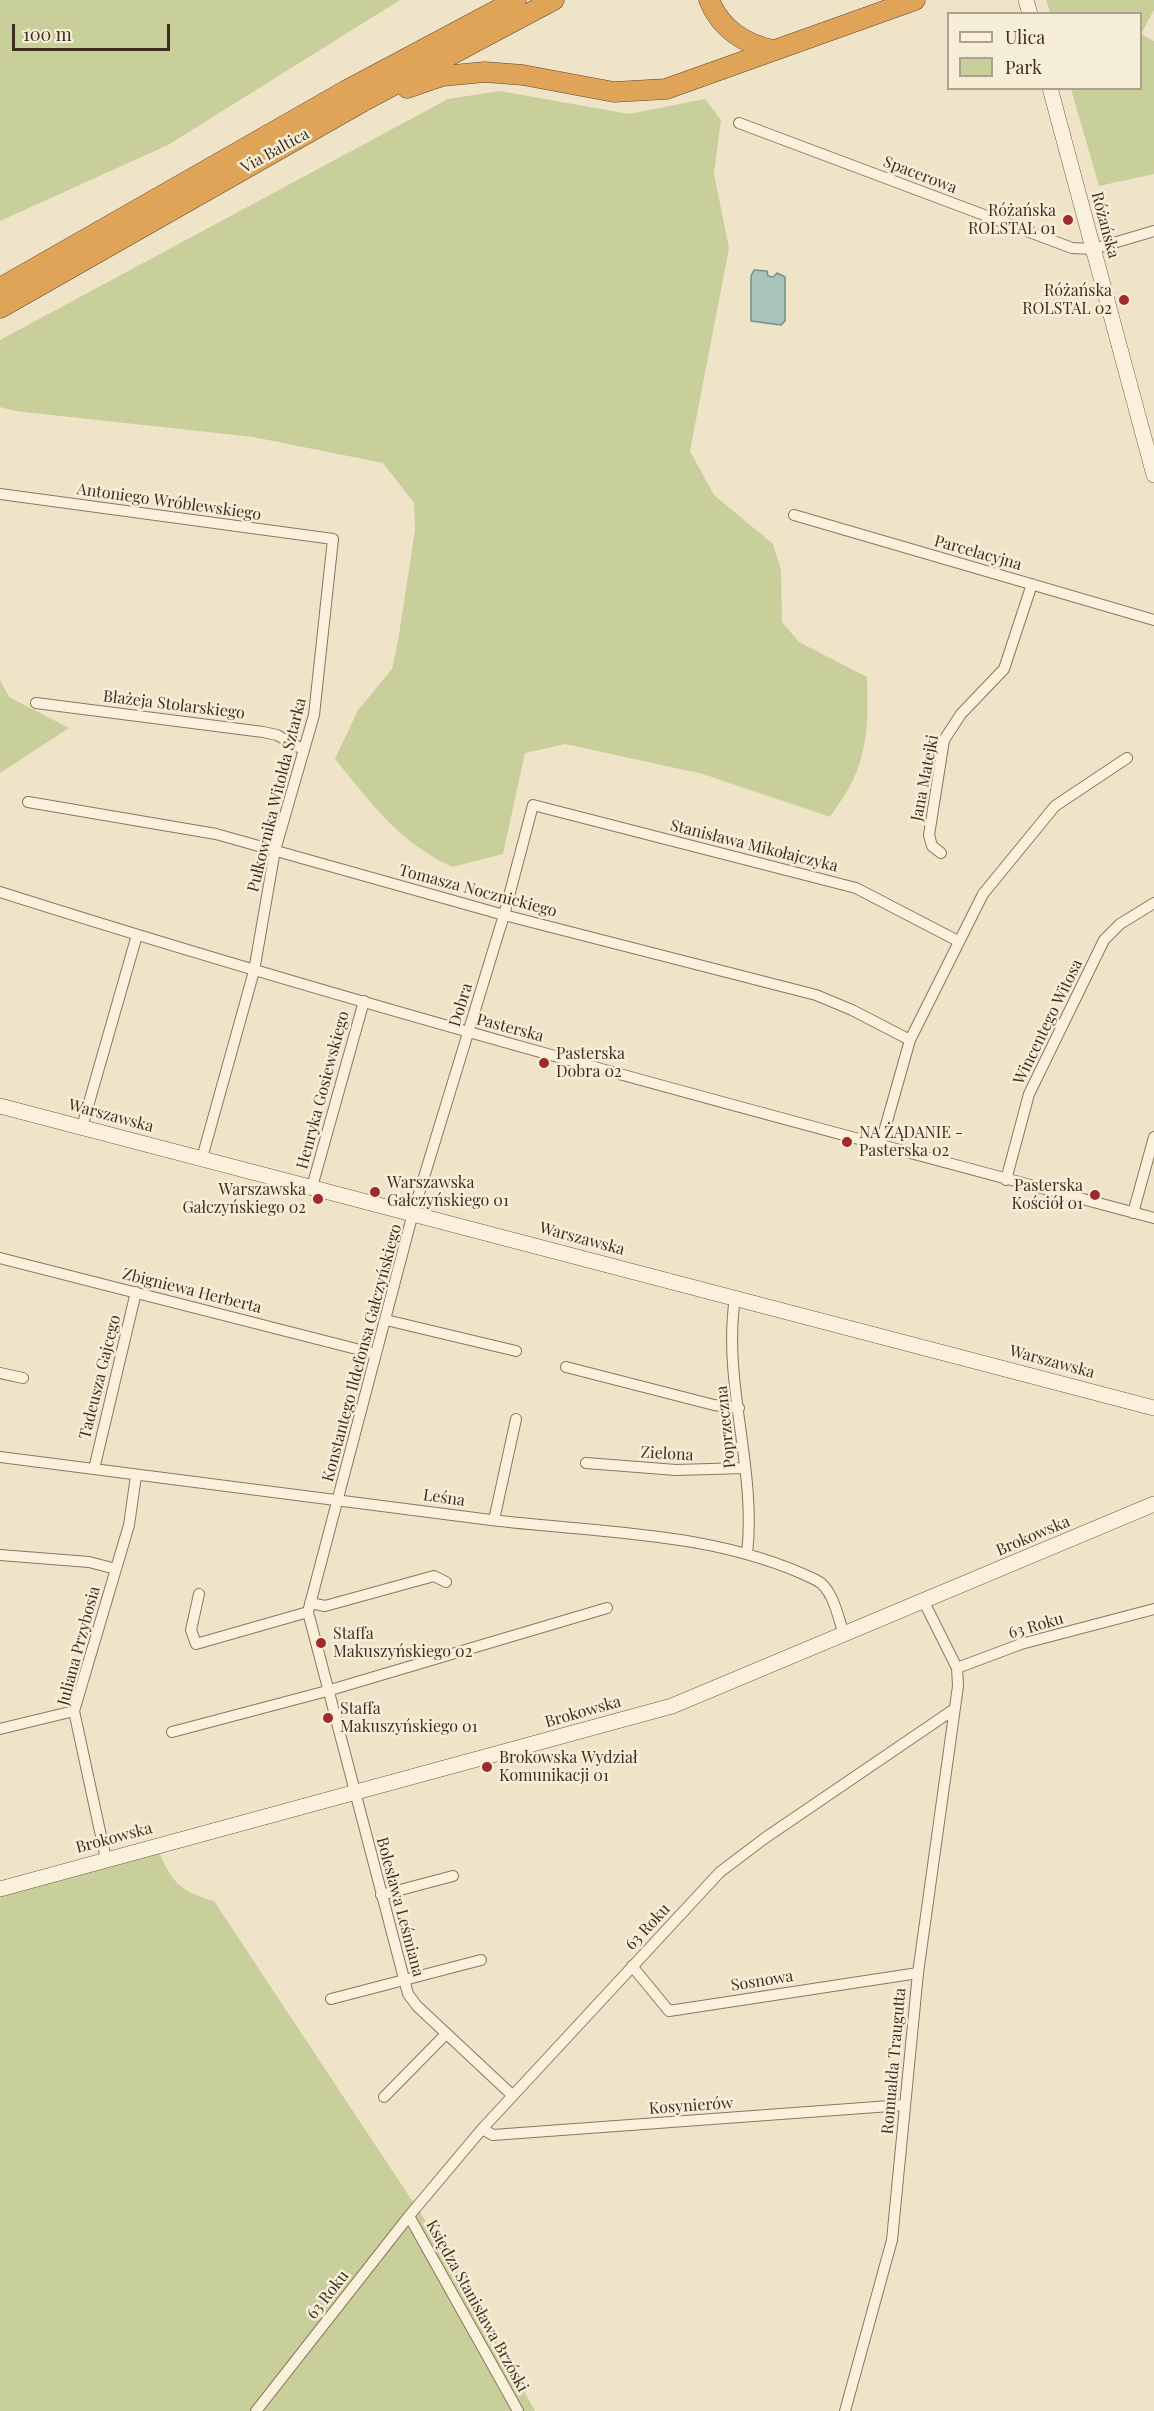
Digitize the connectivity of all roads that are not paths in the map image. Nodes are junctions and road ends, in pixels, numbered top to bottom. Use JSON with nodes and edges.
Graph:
{"nodes":[{"id":1,"x":516,"y":0,"type":"edge"},
{"id":2,"x":554,"y":0,"type":"edge"},
{"id":3,"x":709,"y":0,"type":"edge"},
{"id":4,"x":915,"y":0,"type":"edge"},
{"id":5,"x":774,"y":50,"type":"junction"},
{"id":6,"x":1051,"y":90,"type":"edge"},
{"id":7,"x":362,"y":102,"type":"junction"},
{"id":8,"x":739,"y":123,"type":"dead end"},
{"id":9,"x":1154,"y":231,"type":"edge"},
{"id":10,"x":1093,"y":249,"type":"junction"},
{"id":11,"x":0,"y":288,"type":"edge"},
{"id":12,"x":0,"y":308,"type":"edge"},
{"id":13,"x":1154,"y":476,"type":"edge"},
{"id":14,"x":0,"y":494,"type":"edge"},
{"id":15,"x":794,"y":515,"type":"dead end"},
{"id":16,"x":333,"y":539,"type":"joint"},
{"id":17,"x":1032,"y":584,"type":"junction"},
{"id":18,"x":1154,"y":620,"type":"edge"},
{"id":19,"x":36,"y":703,"type":"dead end"},
{"id":20,"x":304,"y":750,"type":"junction"},
{"id":21,"x":1127,"y":758,"type":"dead end"},
{"id":22,"x":28,"y":801,"type":"dead end"},
{"id":23,"x":533,"y":805,"type":"joint"},
{"id":24,"x":275,"y":850,"type":"junction"},
{"id":25,"x":941,"y":853,"type":"dead end"},
{"id":26,"x":0,"y":892,"type":"edge"},
{"id":27,"x":1154,"y":903,"type":"edge"},
{"id":28,"x":504,"y":915,"type":"junction"},
{"id":29,"x":137,"y":935,"type":"junction"},
{"id":30,"x":957,"y":941,"type":"junction"},
{"id":31,"x":254,"y":971,"type":"junction"},
{"id":32,"x":364,"y":1001,"type":"junction"},
{"id":33,"x":469,"y":1032,"type":"junction"},
{"id":34,"x":910,"y":1040,"type":"junction"},
{"id":35,"x":0,"y":1106,"type":"edge"},
{"id":36,"x":82,"y":1127,"type":"junction"},
{"id":37,"x":1154,"y":1137,"type":"edge"},
{"id":38,"x":880,"y":1146,"type":"junction"},
{"id":39,"x":202,"y":1158,"type":"junction"},
{"id":40,"x":1006,"y":1180,"type":"junction"},
{"id":41,"x":312,"y":1187,"type":"junction"},
{"id":42,"x":413,"y":1213,"type":"junction"},
{"id":43,"x":1133,"y":1213,"type":"junction"},
{"id":44,"x":1154,"y":1218,"type":"edge"},
{"id":45,"x":0,"y":1258,"type":"edge"},
{"id":46,"x":136,"y":1292,"type":"junction"},
{"id":47,"x":735,"y":1298,"type":"junction"},
{"id":48,"x":386,"y":1320,"type":"junction"},
{"id":49,"x":516,"y":1352,"type":"dead end"},
{"id":50,"x":376,"y":1354,"type":"junction"},
{"id":51,"x":566,"y":1367,"type":"dead end"},
{"id":52,"x":0,"y":1373,"type":"edge"},
{"id":53,"x":23,"y":1378,"type":"dead end"},
{"id":54,"x":738,"y":1408,"type":"junction"},
{"id":55,"x":1154,"y":1408,"type":"edge"},
{"id":56,"x":516,"y":1419,"type":"dead end"},
{"id":57,"x":0,"y":1457,"type":"edge"},
{"id":58,"x":586,"y":1463,"type":"dead end"},
{"id":59,"x":745,"y":1468,"type":"junction"},
{"id":60,"x":93,"y":1469,"type":"junction"},
{"id":61,"x":136,"y":1476,"type":"junction"},
{"id":62,"x":339,"y":1499,"type":"junction"},
{"id":63,"x":1154,"y":1504,"type":"edge"},
{"id":64,"x":494,"y":1520,"type":"junction"},
{"id":65,"x":747,"y":1554,"type":"junction"},
{"id":66,"x":0,"y":1555,"type":"edge"},
{"id":67,"x":116,"y":1569,"type":"junction"},
{"id":68,"x":446,"y":1582,"type":"dead end"},
{"id":69,"x":199,"y":1594,"type":"dead end"},
{"id":70,"x":924,"y":1602,"type":"junction"},
{"id":71,"x":309,"y":1608,"type":"junction"},
{"id":72,"x":607,"y":1608,"type":"dead end"},
{"id":73,"x":1154,"y":1609,"type":"edge"},
{"id":74,"x":844,"y":1635,"type":"junction"},
{"id":75,"x":957,"y":1668,"type":"junction"},
{"id":76,"x":327,"y":1691,"type":"junction"},
{"id":77,"x":953,"y":1710,"type":"junction"},
{"id":78,"x":74,"y":1711,"type":"junction"},
{"id":79,"x":0,"y":1729,"type":"edge"},
{"id":80,"x":172,"y":1732,"type":"dead end"},
{"id":81,"x":353,"y":1792,"type":"junction"},
{"id":82,"x":106,"y":1859,"type":"junction"},
{"id":83,"x":453,"y":1876,"type":"dead end"},
{"id":84,"x":0,"y":1889,"type":"edge"},
{"id":85,"x":381,"y":1895,"type":"junction"},
{"id":86,"x":481,"y":1960,"type":"dead end"},
{"id":87,"x":632,"y":1966,"type":"junction"},
{"id":88,"x":918,"y":1973,"type":"junction"},
{"id":89,"x":404,"y":1981,"type":"junction"},
{"id":90,"x":332,"y":1999,"type":"dead end"},
{"id":91,"x":446,"y":2034,"type":"junction"},
{"id":92,"x":512,"y":2094,"type":"junction"},
{"id":93,"x":384,"y":2097,"type":"dead end"},
{"id":94,"x":904,"y":2105,"type":"junction"},
{"id":95,"x":482,"y":2129,"type":"junction"},
{"id":96,"x":409,"y":2216,"type":"junction"},
{"id":97,"x":256,"y":2411,"type":"edge"},
{"id":98,"x":518,"y":2411,"type":"edge"},
{"id":99,"x":845,"y":2411,"type":"edge"}],
"edges":[{"from":1,"to":11,"type":"highway","name":"Via Baltica"},
{"from":2,"to":7,"type":"highway","name":"Via Baltica"},
{"from":3,"to":5,"type":"highway"},
{"from":4,"to":5,"type":"highway"},
{"from":5,"to":7,"type":"highway"},
{"from":6,"to":10,"type":"street","name":"Różańska"},
{"from":7,"to":12,"type":"highway","name":"Via Baltica"},
{"from":8,"to":10,"type":"street","name":"Spacerowa"},
{"from":9,"to":10,"type":"street"},
{"from":10,"to":13,"type":"street","name":"Różańska"},
{"from":14,"to":16,"type":"street","name":"Antoniego Wróblewskiego"},
{"from":15,"to":17,"type":"street","name":"Parcelacyjna"},
{"from":16,"to":20,"type":"street","name":"Pułkownika Witolda Sztarka"},
{"from":17,"to":18,"type":"street","name":"Parcelacyjna"},
{"from":17,"to":25,"type":"street","name":"Jana Matejki"},
{"from":19,"to":20,"type":"street","name":"Błażeja Stolarskiego"},
{"from":20,"to":24,"type":"street","name":"Pułkownika Witolda Sztarka"},
{"from":21,"to":30,"type":"street"},
{"from":22,"to":24,"type":"street","name":"Tomasza Nocznickiego"},
{"from":23,"to":28,"type":"street","name":"Dobra"},
{"from":23,"to":30,"type":"street","name":"Stanisława Mikołajczyka"},
{"from":24,"to":28,"type":"street","name":"Tomasza Nocznickiego"},
{"from":24,"to":31,"type":"street","name":"Pułkownika Witolda Sztarka"},
{"from":26,"to":29,"type":"street","name":"Pasterska"},
{"from":27,"to":40,"type":"street","name":"Wincentego Witosa"},
{"from":28,"to":33,"type":"street","name":"Dobra"},
{"from":28,"to":34,"type":"street","name":"Tomasza Nocznickiego"},
{"from":29,"to":31,"type":"street","name":"Pasterska"},
{"from":29,"to":36,"type":"street"},
{"from":30,"to":34,"type":"street"},
{"from":31,"to":32,"type":"street","name":"Pasterska"},
{"from":31,"to":39,"type":"street","name":"Pułkownika Witolda Sztarka"},
{"from":32,"to":33,"type":"street","name":"Pasterska"},
{"from":32,"to":41,"type":"street","name":"Henryka Gosiewskiego"},
{"from":33,"to":38,"type":"street","name":"Pasterska"},
{"from":33,"to":42,"type":"street","name":"Dobra"},
{"from":34,"to":38,"type":"street"},
{"from":35,"to":36,"type":"street","name":"Warszawska"},
{"from":36,"to":39,"type":"street","name":"Warszawska"},
{"from":37,"to":43,"type":"street"},
{"from":38,"to":40,"type":"street","name":"Pasterska"},
{"from":39,"to":41,"type":"street","name":"Warszawska"},
{"from":40,"to":43,"type":"street","name":"Pasterska"},
{"from":41,"to":42,"type":"street","name":"Warszawska"},
{"from":42,"to":47,"type":"street","name":"Warszawska"},
{"from":42,"to":48,"type":"street","name":"Konstantego Ildefonsa Gałczyńskiego"},
{"from":43,"to":44,"type":"street","name":"Pasterska"},
{"from":45,"to":46,"type":"street","name":"Zbigniewa Herberta"},
{"from":46,"to":50,"type":"street","name":"Zbigniewa Herberta"},
{"from":46,"to":60,"type":"street","name":"Tadeusza Gajcego"},
{"from":47,"to":54,"type":"street","name":"Poprzeczna"},
{"from":47,"to":55,"type":"street","name":"Warszawska"},
{"from":48,"to":49,"type":"street"},
{"from":48,"to":50,"type":"street","name":"Konstantego Ildefonsa Gałczyńskiego"},
{"from":50,"to":62,"type":"street","name":"Konstantego Ildefonsa Gałczyńskiego"},
{"from":51,"to":54,"type":"street"},
{"from":52,"to":53,"type":"street"},
{"from":54,"to":59,"type":"street","name":"Poprzeczna"},
{"from":56,"to":64,"type":"street"},
{"from":57,"to":60,"type":"street","name":"Leśna"},
{"from":58,"to":59,"type":"street","name":"Zielona"},
{"from":59,"to":65,"type":"street","name":"Poprzeczna"},
{"from":60,"to":61,"type":"street","name":"Leśna"},
{"from":61,"to":62,"type":"street","name":"Leśna"},
{"from":61,"to":67,"type":"street","name":"Juliana Przybosia"},
{"from":62,"to":64,"type":"street","name":"Leśna"},
{"from":62,"to":71,"type":"street","name":"Konstantego Ildefonsa Gałczyńskiego"},
{"from":63,"to":70,"type":"street","name":"Brokowska"},
{"from":64,"to":65,"type":"street","name":"Leśna"},
{"from":65,"to":74,"type":"street","name":"Leśna"},
{"from":66,"to":67,"type":"street"},
{"from":67,"to":78,"type":"street","name":"Juliana Przybosia"},
{"from":68,"to":71,"type":"street"},
{"from":69,"to":71,"type":"street"},
{"from":70,"to":74,"type":"street","name":"Brokowska"},
{"from":70,"to":75,"type":"street"},
{"from":71,"to":76,"type":"street","name":"Bolesława Leśmiana"},
{"from":72,"to":76,"type":"street"},
{"from":73,"to":75,"type":"street","name":"63 Roku"},
{"from":74,"to":81,"type":"street","name":"Brokowska"},
{"from":75,"to":77,"type":"street"},
{"from":76,"to":80,"type":"street"},
{"from":76,"to":81,"type":"street","name":"Bolesława Leśmiana"},
{"from":77,"to":87,"type":"street","name":"63 Roku"},
{"from":77,"to":88,"type":"street","name":"Romualda Traugutta"},
{"from":78,"to":79,"type":"street"},
{"from":78,"to":82,"type":"street","name":"Juliana Przybosia"},
{"from":81,"to":82,"type":"street","name":"Brokowska"},
{"from":81,"to":85,"type":"street","name":"Bolesława Leśmiana"},
{"from":82,"to":84,"type":"street","name":"Brokowska"},
{"from":83,"to":85,"type":"street"},
{"from":85,"to":89,"type":"street","name":"Bolesława Leśmiana"},
{"from":86,"to":89,"type":"street"},
{"from":87,"to":88,"type":"street","name":"Sosnowa"},
{"from":87,"to":92,"type":"street","name":"63 Roku"},
{"from":88,"to":94,"type":"street","name":"Romualda Traugutta"},
{"from":89,"to":90,"type":"street"},
{"from":89,"to":91,"type":"street","name":"Bolesława Leśmiana"},
{"from":91,"to":92,"type":"street","name":"Bolesława Leśmiana"},
{"from":91,"to":93,"type":"street"},
{"from":92,"to":95,"type":"street","name":"63 Roku"},
{"from":94,"to":95,"type":"street","name":"Kosynierów"},
{"from":94,"to":99,"type":"street","name":"Romualda Traugutta"},
{"from":95,"to":96,"type":"street","name":"63 Roku"},
{"from":96,"to":97,"type":"street","name":"63 Roku"},
{"from":96,"to":98,"type":"street","name":"Księdza Stanisława Brzóski"}]}
